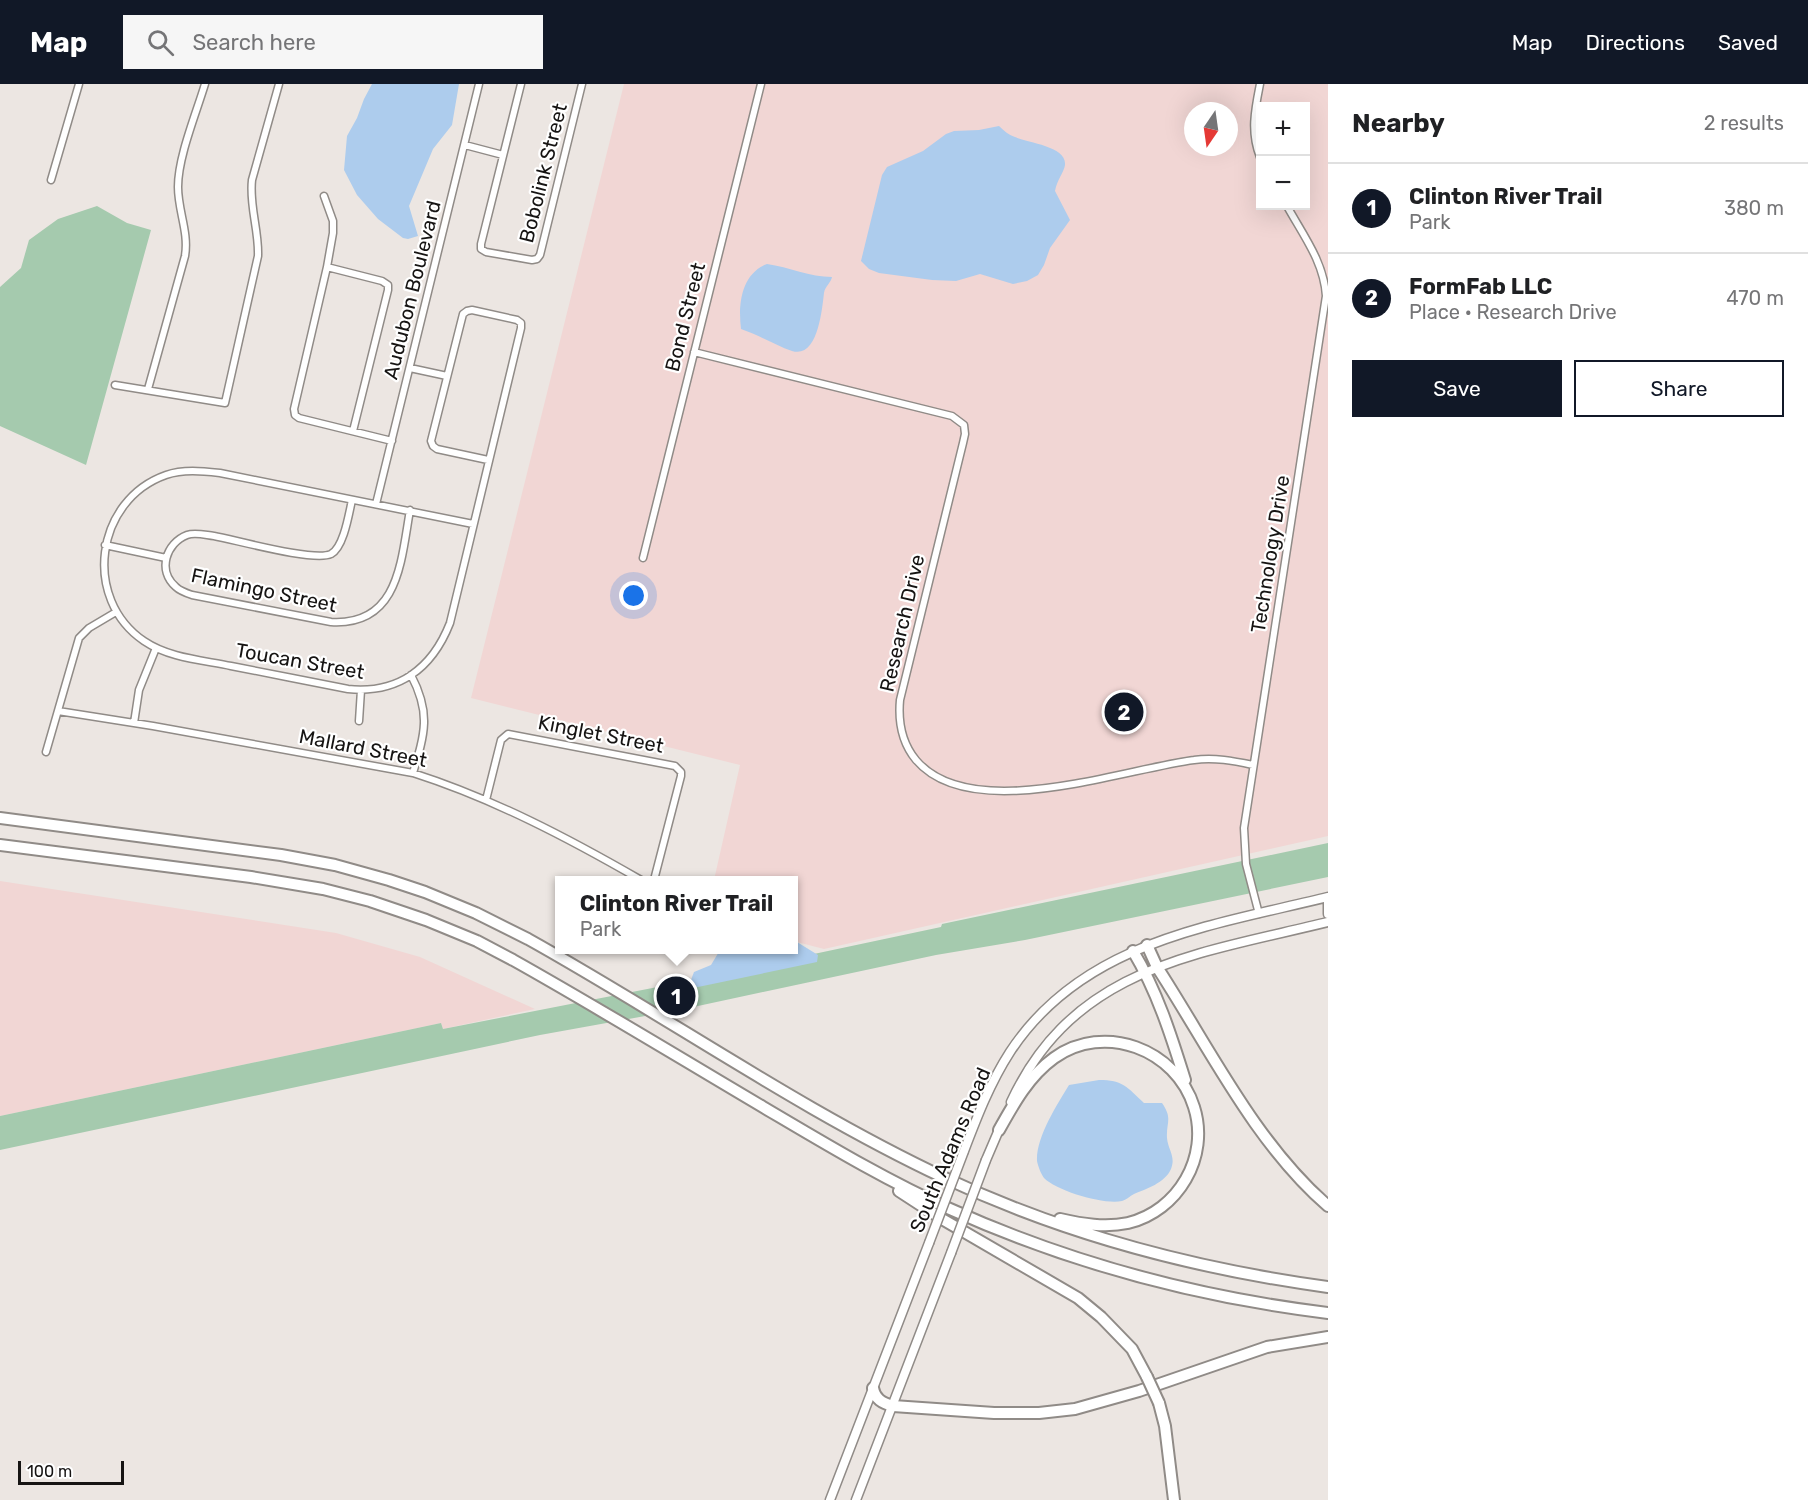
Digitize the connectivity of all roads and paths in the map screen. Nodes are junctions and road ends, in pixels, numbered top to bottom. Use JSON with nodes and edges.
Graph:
{"nodes":[{"id":1,"x":79,"y":84,"type":"edge"},
{"id":2,"x":204,"y":84,"type":"edge"},
{"id":3,"x":279,"y":84,"type":"edge"},
{"id":4,"x":479,"y":84,"type":"edge"},
{"id":5,"x":521,"y":84,"type":"edge"},
{"id":6,"x":582,"y":84,"type":"edge"},
{"id":7,"x":760,"y":84,"type":"edge"},
{"id":8,"x":1260,"y":84,"type":"edge"},
{"id":9,"x":465,"y":145,"type":"junction"},
{"id":10,"x":503,"y":155,"type":"junction"},
{"id":11,"x":1260,"y":156,"type":"edge"},
{"id":12,"x":51,"y":180,"type":"dead end"},
{"id":13,"x":324,"y":196,"type":"dead end"},
{"id":14,"x":1289,"y":210,"type":"edge"},
{"id":15,"x":327,"y":267,"type":"junction"},
{"id":16,"x":694,"y":352,"type":"junction"},
{"id":17,"x":410,"y":368,"type":"junction"},
{"id":18,"x":447,"y":376,"type":"junction"},
{"id":19,"x":115,"y":385,"type":"dead end"},
{"id":20,"x":148,"y":389,"type":"junction"},
{"id":21,"x":353,"y":431,"type":"junction"},
{"id":22,"x":392,"y":441,"type":"junction"},
{"id":23,"x":488,"y":460,"type":"junction"},
{"id":24,"x":352,"y":500,"type":"junction"},
{"id":25,"x":376,"y":504,"type":"junction"},
{"id":26,"x":410,"y":510,"type":"junction"},
{"id":27,"x":473,"y":524,"type":"junction"},
{"id":28,"x":105,"y":545,"type":"junction"},
{"id":29,"x":166,"y":558,"type":"junction"},
{"id":30,"x":643,"y":558,"type":"dead end"},
{"id":31,"x":116,"y":612,"type":"junction"},
{"id":32,"x":156,"y":648,"type":"junction"},
{"id":33,"x":411,"y":675,"type":"junction"},
{"id":34,"x":361,"y":690,"type":"junction"},
{"id":35,"x":58,"y":711,"type":"junction"},
{"id":36,"x":359,"y":721,"type":"dead end"},
{"id":37,"x":134,"y":723,"type":"junction"},
{"id":38,"x":46,"y":752,"type":"dead end"},
{"id":39,"x":1253,"y":765,"type":"junction"},
{"id":40,"x":413,"y":773,"type":"junction"},
{"id":41,"x":486,"y":800,"type":"junction"},
{"id":42,"x":0,"y":818,"type":"edge"},
{"id":43,"x":0,"y":845,"type":"edge"},
{"id":44,"x":634,"y":876,"type":"edge"},
{"id":45,"x":655,"y":876,"type":"edge"},
{"id":46,"x":1328,"y":897,"type":"edge"},
{"id":47,"x":1328,"y":902,"type":"edge"},
{"id":48,"x":1259,"y":914,"type":"junction"},
{"id":49,"x":1328,"y":914,"type":"edge"},
{"id":50,"x":1328,"y":922,"type":"edge"},
{"id":51,"x":1147,"y":945,"type":"junction"},
{"id":52,"x":1133,"y":951,"type":"junction"},
{"id":53,"x":1157,"y":967,"type":"junction"},
{"id":54,"x":1145,"y":972,"type":"junction"},
{"id":55,"x":1188,"y":1092,"type":"junction"},
{"id":56,"x":999,"y":1130,"type":"junction"},
{"id":57,"x":856,"y":1162,"type":"junction"},
{"id":58,"x":1328,"y":1206,"type":"edge"},
{"id":59,"x":1015,"y":1208,"type":"junction"},
{"id":60,"x":1328,"y":1287,"type":"edge"},
{"id":61,"x":1328,"y":1313,"type":"edge"},
{"id":62,"x":1328,"y":1336,"type":"edge"},
{"id":63,"x":873,"y":1388,"type":"junction"},
{"id":64,"x":893,"y":1406,"type":"junction"},
{"id":65,"x":830,"y":1500,"type":"edge"},
{"id":66,"x":856,"y":1500,"type":"edge"},
{"id":67,"x":1174,"y":1500,"type":"edge"}],
"edges":[{"from":1,"to":12,"type":"street"},
{"from":2,"to":20,"type":"street"},
{"from":3,"to":20,"type":"street"},
{"from":4,"to":9,"type":"street","name":"Audubon Boulevard"},
{"from":5,"to":10,"type":"street","name":"Bobolink Street"},
{"from":6,"to":10,"type":"street","name":"Bobolink Street"},
{"from":7,"to":16,"type":"street","name":"Bond Street"},
{"from":8,"to":11,"type":"street"},
{"from":9,"to":10,"type":"street"},
{"from":9,"to":17,"type":"street","name":"Audubon Boulevard"},
{"from":13,"to":15,"type":"street"},
{"from":14,"to":39,"type":"street","name":"Technology Drive"},
{"from":15,"to":21,"type":"street"},
{"from":15,"to":21,"type":"street"},
{"from":16,"to":30,"type":"street","name":"Bond Street"},
{"from":16,"to":39,"type":"street","name":"Research Drive"},
{"from":17,"to":18,"type":"street"},
{"from":17,"to":22,"type":"street","name":"Audubon Boulevard"},
{"from":18,"to":23,"type":"street"},
{"from":18,"to":23,"type":"street"},
{"from":19,"to":20,"type":"street"},
{"from":21,"to":22,"type":"street"},
{"from":22,"to":25,"type":"street","name":"Audubon Boulevard"},
{"from":23,"to":27,"type":"street"},
{"from":24,"to":25,"type":"street","name":"Toucan Street"},
{"from":24,"to":28,"type":"street","name":"Toucan Street"},
{"from":24,"to":29,"type":"street","name":"Flamingo Street"},
{"from":25,"to":26,"type":"street","name":"Toucan Street"},
{"from":26,"to":27,"type":"street","name":"Toucan Street"},
{"from":26,"to":29,"type":"street","name":"Flamingo Street"},
{"from":27,"to":33,"type":"street","name":"Toucan Street"},
{"from":28,"to":29,"type":"street","name":"Flamingo Street"},
{"from":28,"to":31,"type":"street","name":"Toucan Street"},
{"from":31,"to":32,"type":"street","name":"Toucan Street"},
{"from":31,"to":35,"type":"street"},
{"from":32,"to":34,"type":"street","name":"Toucan Street"},
{"from":32,"to":37,"type":"street"},
{"from":33,"to":34,"type":"street","name":"Toucan Street"},
{"from":33,"to":40,"type":"street"},
{"from":34,"to":36,"type":"street"},
{"from":35,"to":37,"type":"street","name":"Mallard Street"},
{"from":35,"to":38,"type":"street"},
{"from":37,"to":40,"type":"street","name":"Mallard Street"},
{"from":39,"to":48,"type":"street","name":"Technology Drive"},
{"from":40,"to":41,"type":"street","name":"Mallard Street"},
{"from":41,"to":44,"type":"street","name":"Mallard Street"},
{"from":41,"to":45,"type":"street","name":"Kinglet Street"},
{"from":42,"to":59,"type":"highway"},
{"from":43,"to":57,"type":"highway"},
{"from":46,"to":48,"type":"main road","name":"South Adams Road"},
{"from":47,"to":49,"type":"main road"},
{"from":48,"to":51,"type":"main road","name":"South Adams Road"},
{"from":50,"to":53,"type":"main road","name":"South Adams Road"},
{"from":51,"to":52,"type":"main road","name":"South Adams Road"},
{"from":51,"to":53,"type":"highway"},
{"from":52,"to":54,"type":"highway"},
{"from":52,"to":63,"type":"main road","name":"South Adams Road","bridge":true},
{"from":53,"to":54,"type":"main road","name":"South Adams Road"},
{"from":53,"to":58,"type":"highway"},
{"from":54,"to":55,"type":"highway"},
{"from":54,"to":56,"type":"main road","name":"South Adams Road"},
{"from":55,"to":56,"type":"highway"},
{"from":55,"to":59,"type":"highway"},
{"from":56,"to":64,"type":"main road","name":"South Adams Road","bridge":true},
{"from":57,"to":61,"type":"highway"},
{"from":57,"to":67,"type":"highway","bridge":true},
{"from":59,"to":60,"type":"highway"},
{"from":62,"to":64,"type":"highway"},
{"from":63,"to":64,"type":"highway"},
{"from":63,"to":65,"type":"main road","name":"South Adams Road"},
{"from":64,"to":66,"type":"main road","name":"South Adams Road"}]}
